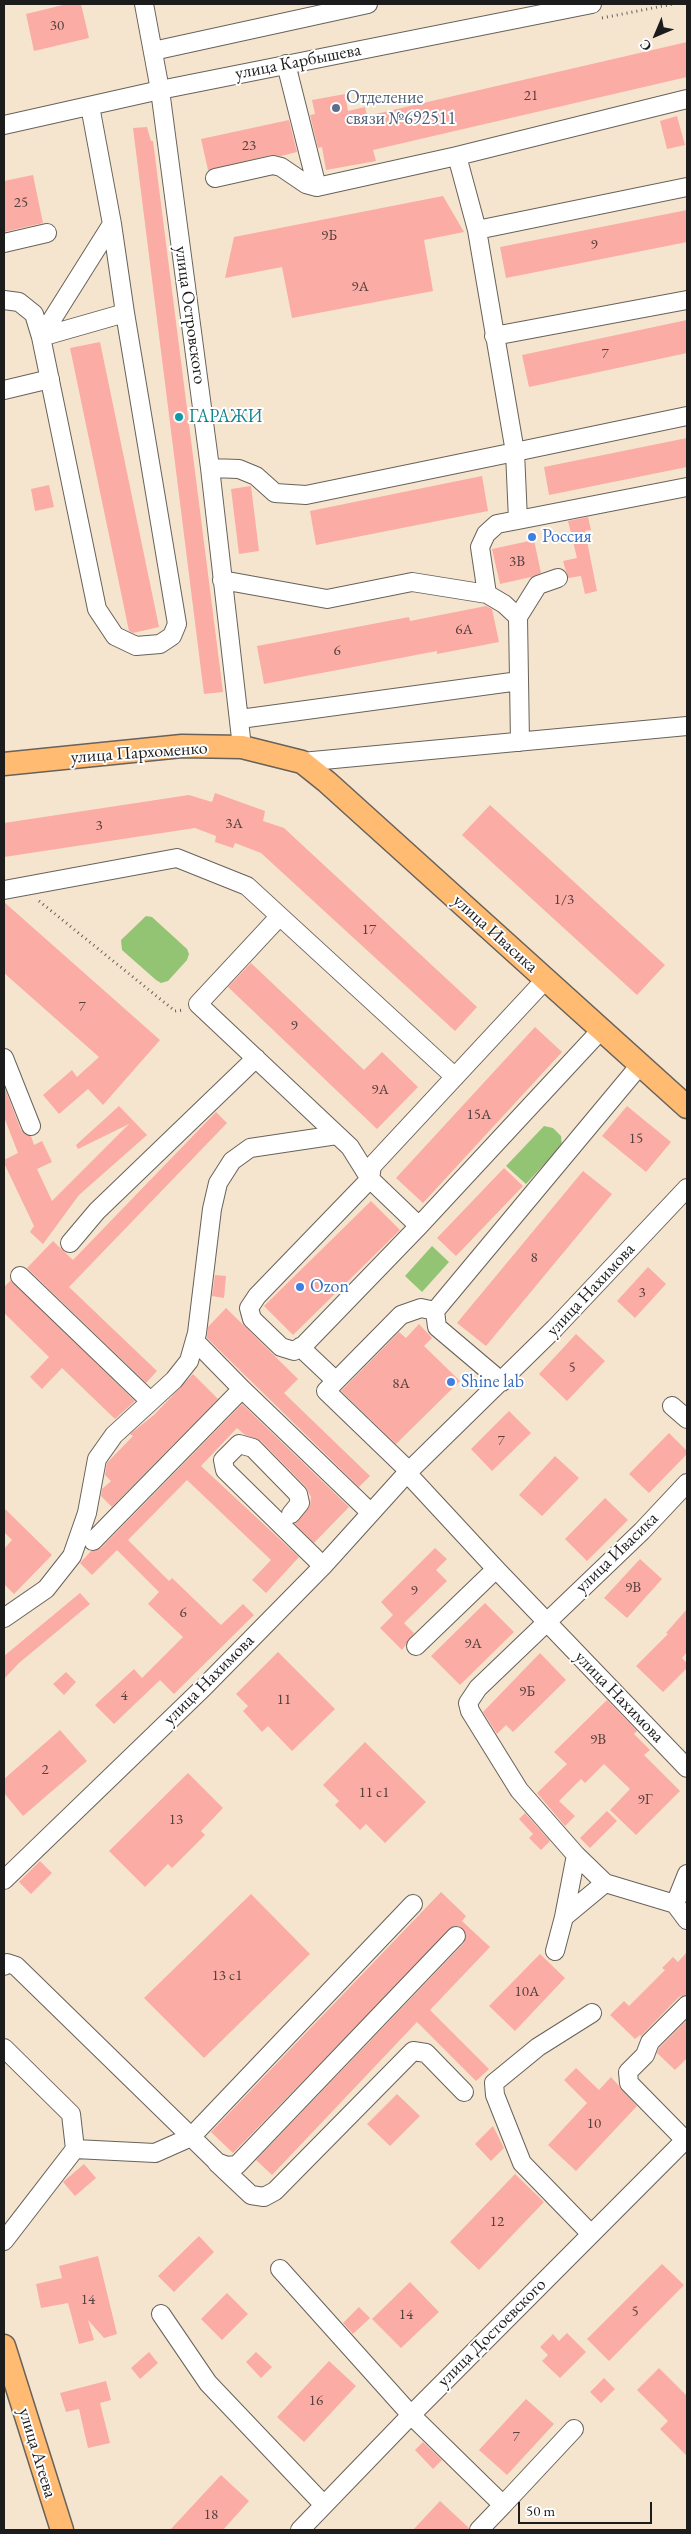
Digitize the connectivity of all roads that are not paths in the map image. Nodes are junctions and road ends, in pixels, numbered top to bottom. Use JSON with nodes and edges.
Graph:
{"nodes":[{"id":1,"x":144,"y":4,"type":"edge"},
{"id":2,"x":368,"y":4,"type":"edge"},
{"id":3,"x":592,"y":4,"type":"edge"},
{"id":4,"x":153,"y":51,"type":"junction"},
{"id":5,"x":286,"y":64,"type":"junction"},
{"id":6,"x":160,"y":90,"type":"junction"},
{"id":7,"x":687,"y":99,"type":"edge"},
{"id":8,"x":90,"y":106,"type":"junction"},
{"id":9,"x":4,"y":125,"type":"edge"},
{"id":10,"x":457,"y":156,"type":"junction"},
{"id":11,"x":215,"y":178,"type":"dead end"},
{"id":12,"x":317,"y":187,"type":"junction"},
{"id":13,"x":687,"y":187,"type":"edge"},
{"id":14,"x":112,"y":224,"type":"junction"},
{"id":15,"x":477,"y":230,"type":"junction"},
{"id":16,"x":47,"y":233,"type":"dead end"},
{"id":17,"x":4,"y":243,"type":"edge"},
{"id":18,"x":4,"y":300,"type":"edge"},
{"id":19,"x":687,"y":300,"type":"edge"},
{"id":20,"x":125,"y":313,"type":"junction"},
{"id":21,"x":494,"y":336,"type":"junction"},
{"id":22,"x":41,"y":337,"type":"junction"},
{"id":23,"x":50,"y":379,"type":"junction"},
{"id":24,"x":4,"y":390,"type":"edge"},
{"id":25,"x":687,"y":416,"type":"edge"},
{"id":26,"x":514,"y":452,"type":"junction"},
{"id":27,"x":210,"y":468,"type":"junction"},
{"id":28,"x":687,"y":487,"type":"edge"},
{"id":29,"x":518,"y":520,"type":"junction"},
{"id":30,"x":558,"y":578,"type":"dead end"},
{"id":31,"x":222,"y":580,"type":"junction"},
{"id":32,"x":486,"y":594,"type":"junction"},
{"id":33,"x":518,"y":617,"type":"junction"},
{"id":34,"x":519,"y":681,"type":"junction"},
{"id":35,"x":240,"y":719,"type":"junction"},
{"id":36,"x":687,"y":726,"type":"edge"},
{"id":37,"x":520,"y":742,"type":"junction"},
{"id":38,"x":242,"y":747,"type":"junction"},
{"id":39,"x":302,"y":762,"type":"junction"},
{"id":40,"x":4,"y":764,"type":"edge"},
{"id":41,"x":12,"y":888,"type":"edge"},
{"id":42,"x":280,"y":917,"type":"junction"},
{"id":43,"x":545,"y":980,"type":"junction"},
{"id":44,"x":601,"y":1030,"type":"junction"},
{"id":45,"x":4,"y":1058,"type":"edge"},
{"id":46,"x":256,"y":1058,"type":"junction"},
{"id":47,"x":640,"y":1065,"type":"junction"},
{"id":48,"x":455,"y":1077,"type":"junction"},
{"id":49,"x":687,"y":1107,"type":"edge"},
{"id":50,"x":31,"y":1126,"type":"dead end"},
{"id":51,"x":337,"y":1135,"type":"junction"},
{"id":52,"x":370,"y":1179,"type":"junction"},
{"id":53,"x":687,"y":1188,"type":"edge"},
{"id":54,"x":419,"y":1226,"type":"junction"},
{"id":55,"x":70,"y":1243,"type":"dead end"},
{"id":56,"x":20,"y":1276,"type":"dead end"},
{"id":57,"x":435,"y":1311,"type":"junction"},
{"id":58,"x":195,"y":1340,"type":"junction"},
{"id":59,"x":300,"y":1347,"type":"junction"},
{"id":60,"x":335,"y":1380,"type":"junction"},
{"id":61,"x":502,"y":1382,"type":"junction"},
{"id":62,"x":242,"y":1389,"type":"junction"},
{"id":63,"x":150,"y":1402,"type":"junction"},
{"id":64,"x":672,"y":1406,"type":"dead end"},
{"id":65,"x":687,"y":1419,"type":"edge"},
{"id":66,"x":408,"y":1472,"type":"junction"},
{"id":67,"x":687,"y":1483,"type":"edge"},
{"id":68,"x":371,"y":1513,"type":"junction"},
{"id":69,"x":291,"y":1514,"type":"dead end"},
{"id":70,"x":92,"y":1541,"type":"dead end"},
{"id":71,"x":323,"y":1566,"type":"junction"},
{"id":72,"x":496,"y":1569,"type":"junction"},
{"id":73,"x":4,"y":1618,"type":"edge"},
{"id":74,"x":546,"y":1622,"type":"junction"},
{"id":75,"x":416,"y":1646,"type":"dead end"},
{"id":76,"x":687,"y":1768,"type":"edge"},
{"id":77,"x":576,"y":1855,"type":"junction"},
{"id":78,"x":687,"y":1874,"type":"edge"},
{"id":79,"x":4,"y":1880,"type":"edge"},
{"id":80,"x":605,"y":1883,"type":"junction"},
{"id":81,"x":413,"y":1904,"type":"dead end"},
{"id":82,"x":676,"y":1904,"type":"junction"},
{"id":83,"x":564,"y":1917,"type":"junction"},
{"id":84,"x":687,"y":1920,"type":"edge"},
{"id":85,"x":456,"y":1936,"type":"dead end"},
{"id":86,"x":555,"y":1951,"type":"dead end"},
{"id":87,"x":4,"y":1966,"type":"edge"},
{"id":88,"x":687,"y":2005,"type":"edge"},
{"id":89,"x":592,"y":2013,"type":"dead end"},
{"id":90,"x":4,"y":2048,"type":"edge"},
{"id":91,"x":464,"y":2092,"type":"dead end"},
{"id":92,"x":191,"y":2137,"type":"junction"},
{"id":93,"x":686,"y":2139,"type":"edge"},
{"id":94,"x":75,"y":2149,"type":"junction"},
{"id":95,"x":217,"y":2162,"type":"junction"},
{"id":96,"x":591,"y":2234,"type":"junction"},
{"id":97,"x":4,"y":2241,"type":"edge"},
{"id":98,"x":280,"y":2269,"type":"dead end"},
{"id":99,"x":161,"y":2314,"type":"dead end"},
{"id":100,"x":4,"y":2346,"type":"edge"},
{"id":101,"x":411,"y":2415,"type":"junction"},
{"id":102,"x":574,"y":2429,"type":"dead end"},
{"id":103,"x":324,"y":2505,"type":"junction"},
{"id":104,"x":503,"y":2505,"type":"junction"},
{"id":105,"x":62,"y":2530,"type":"edge"},
{"id":106,"x":300,"y":2530,"type":"edge"},
{"id":107,"x":479,"y":2530,"type":"edge"}],
"edges":[{"from":1,"to":4,"type":"street","name":"улица Островского"},
{"from":2,"to":4,"type":"street"},
{"from":3,"to":5,"type":"street","name":"улица Карбышева"},
{"from":4,"to":6,"type":"street","name":"улица Островского"},
{"from":5,"to":6,"type":"street","name":"улица Карбышева"},
{"from":5,"to":12,"type":"street"},
{"from":6,"to":8,"type":"street","name":"улица Карбышева"},
{"from":6,"to":27,"type":"street","name":"улица Островского"},
{"from":7,"to":10,"type":"street"},
{"from":8,"to":9,"type":"street","name":"улица Карбышева"},
{"from":8,"to":14,"type":"street"},
{"from":10,"to":12,"type":"street"},
{"from":10,"to":15,"type":"street"},
{"from":11,"to":12,"type":"street"},
{"from":13,"to":15,"type":"street"},
{"from":14,"to":20,"type":"street"},
{"from":14,"to":22,"type":"street"},
{"from":15,"to":21,"type":"street"},
{"from":16,"to":17,"type":"street"},
{"from":18,"to":22,"type":"street"},
{"from":19,"to":21,"type":"street"},
{"from":20,"to":22,"type":"street"},
{"from":20,"to":23,"type":"street"},
{"from":21,"to":26,"type":"street"},
{"from":22,"to":23,"type":"street"},
{"from":23,"to":24,"type":"street"},
{"from":25,"to":26,"type":"street"},
{"from":26,"to":27,"type":"street"},
{"from":26,"to":29,"type":"street"},
{"from":27,"to":31,"type":"street","name":"улица Островского"},
{"from":28,"to":29,"type":"street"},
{"from":29,"to":32,"type":"street"},
{"from":30,"to":33,"type":"street"},
{"from":31,"to":32,"type":"street"},
{"from":31,"to":35,"type":"street","name":"улица Островского"},
{"from":32,"to":33,"type":"street"},
{"from":33,"to":34,"type":"street"},
{"from":34,"to":35,"type":"street"},
{"from":34,"to":37,"type":"street"},
{"from":35,"to":38,"type":"street","name":"улица Островского"},
{"from":36,"to":37,"type":"street"},
{"from":37,"to":39,"type":"street"},
{"from":38,"to":39,"type":"main road","name":"улица Пархоменко"},
{"from":38,"to":40,"type":"main road","name":"улица Пархоменко"},
{"from":39,"to":43,"type":"main road","name":"улица Ивасика"},
{"from":41,"to":42,"type":"street"},
{"from":42,"to":46,"type":"street"},
{"from":42,"to":48,"type":"street"},
{"from":43,"to":44,"type":"main road","name":"улица Ивасика"},
{"from":43,"to":48,"type":"street"},
{"from":44,"to":47,"type":"main road","name":"улица Ивасика"},
{"from":44,"to":54,"type":"street"},
{"from":45,"to":50,"type":"street"},
{"from":46,"to":51,"type":"street"},
{"from":46,"to":55,"type":"street"},
{"from":47,"to":49,"type":"main road","name":"улица Ивасика"},
{"from":47,"to":57,"type":"street"},
{"from":48,"to":52,"type":"street"},
{"from":51,"to":52,"type":"street"},
{"from":51,"to":58,"type":"street"},
{"from":52,"to":54,"type":"street"},
{"from":52,"to":59,"type":"street"},
{"from":53,"to":61,"type":"street","name":"улица Нахимова"},
{"from":54,"to":59,"type":"street"},
{"from":56,"to":63,"type":"street"},
{"from":57,"to":60,"type":"street"},
{"from":57,"to":61,"type":"street"},
{"from":58,"to":62,"type":"street"},
{"from":58,"to":63,"type":"street"},
{"from":59,"to":60,"type":"street"},
{"from":60,"to":66,"type":"street"},
{"from":61,"to":66,"type":"street","name":"улица Нахимова"},
{"from":62,"to":68,"type":"street"},
{"from":62,"to":70,"type":"street"},
{"from":63,"to":73,"type":"street"},
{"from":64,"to":65,"type":"street"},
{"from":66,"to":68,"type":"street","name":"улица Нахимова"},
{"from":66,"to":72,"type":"street","name":"улица Нахимова"},
{"from":67,"to":74,"type":"street","name":"улица Ивасика"},
{"from":68,"to":71,"type":"street","name":"улица Нахимова"},
{"from":69,"to":71,"type":"street"},
{"from":71,"to":79,"type":"street","name":"улица Нахимова"},
{"from":72,"to":74,"type":"street","name":"улица Нахимова"},
{"from":72,"to":75,"type":"street"},
{"from":74,"to":76,"type":"street","name":"улица Нахимова"},
{"from":74,"to":77,"type":"street","name":"улица Ивасика"},
{"from":77,"to":80,"type":"street"},
{"from":77,"to":83,"type":"street"},
{"from":78,"to":82,"type":"street"},
{"from":80,"to":82,"type":"street"},
{"from":80,"to":83,"type":"street"},
{"from":81,"to":92,"type":"street"},
{"from":82,"to":84,"type":"street"},
{"from":83,"to":86,"type":"street"},
{"from":85,"to":95,"type":"street"},
{"from":87,"to":92,"type":"street"},
{"from":88,"to":93,"type":"street"},
{"from":89,"to":96,"type":"street"},
{"from":90,"to":94,"type":"street"},
{"from":91,"to":95,"type":"street"},
{"from":92,"to":94,"type":"street"},
{"from":92,"to":95,"type":"street"},
{"from":93,"to":96,"type":"street","name":"улица Достоевского"},
{"from":94,"to":97,"type":"street"},
{"from":96,"to":101,"type":"street","name":"улица Достоевского"},
{"from":98,"to":101,"type":"street"},
{"from":99,"to":103,"type":"street"},
{"from":100,"to":105,"type":"main road","name":"улица Агеева"},
{"from":101,"to":103,"type":"street","name":"улица Достоевского"},
{"from":101,"to":104,"type":"street"},
{"from":102,"to":104,"type":"street"},
{"from":103,"to":106,"type":"street","name":"улица Достоевского"},
{"from":104,"to":107,"type":"street"}]}
